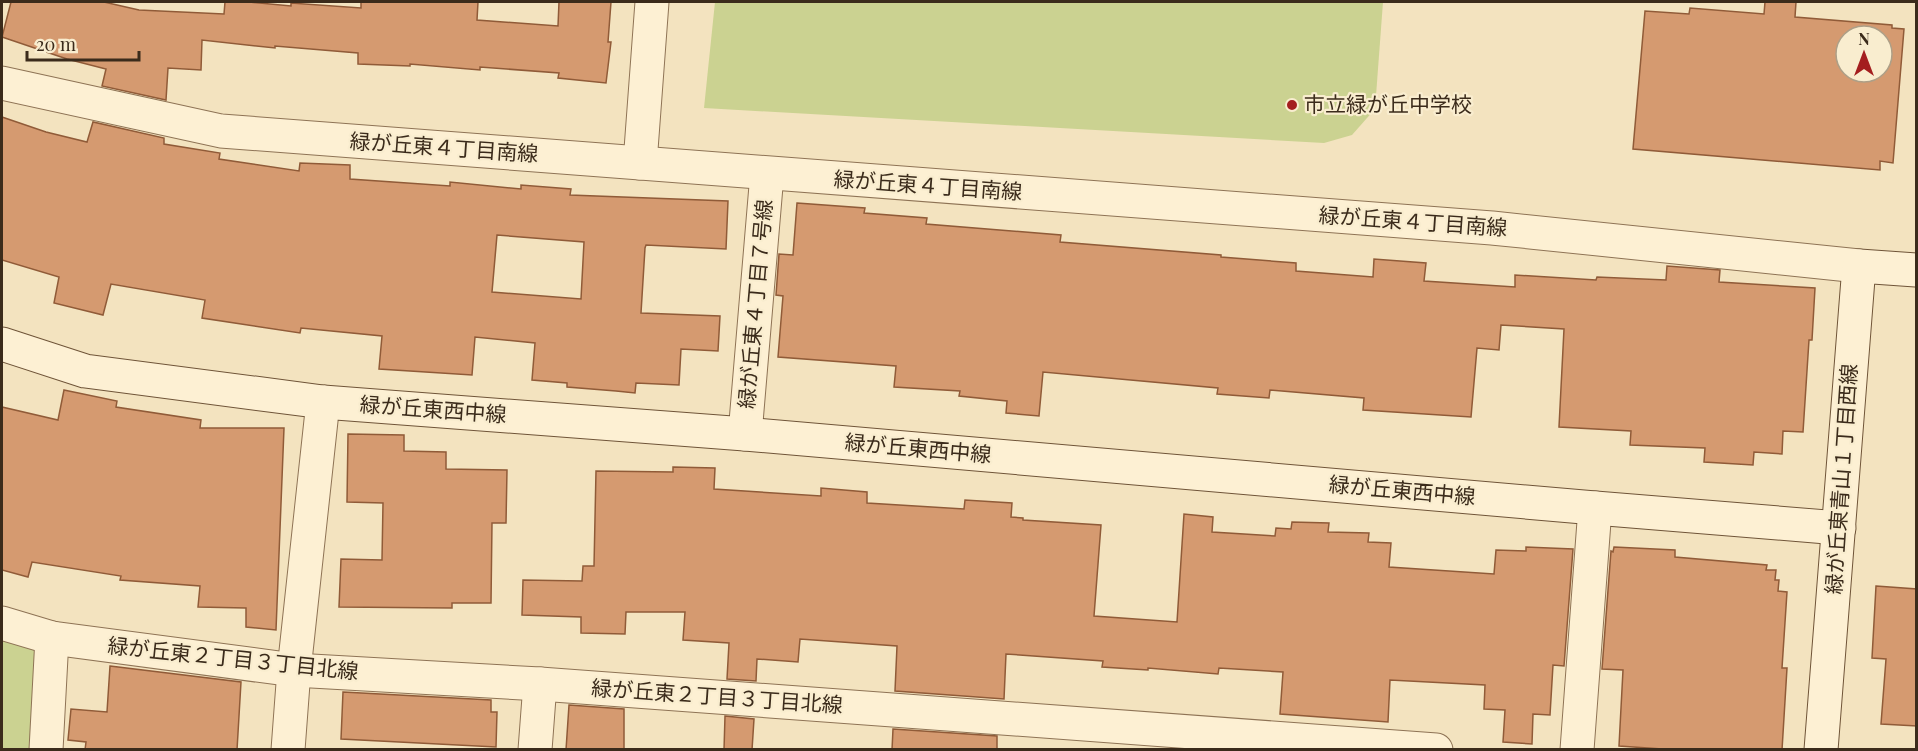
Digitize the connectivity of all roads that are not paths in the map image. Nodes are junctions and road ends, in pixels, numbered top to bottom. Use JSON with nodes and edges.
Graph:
{"nodes":[{"id":1,"x":652,"y":2,"type":"edge"},
{"id":2,"x":2,"y":83,"type":"edge"},
{"id":3,"x":640,"y":163,"type":"junction"},
{"id":4,"x":767,"y":174,"type":"junction"},
{"id":5,"x":1859,"y":266,"type":"junction"},
{"id":6,"x":1917,"y":270,"type":"edge"},
{"id":7,"x":2,"y":344,"type":"edge"},
{"id":8,"x":324,"y":402,"type":"junction"},
{"id":9,"x":745,"y":434,"type":"junction"},
{"id":10,"x":1595,"y":508,"type":"junction"},
{"id":11,"x":1839,"y":528,"type":"junction"},
{"id":12,"x":2,"y":623,"type":"edge"},
{"id":13,"x":52,"y":638,"type":"junction"},
{"id":14,"x":294,"y":670,"type":"junction"},
{"id":15,"x":540,"y":684,"type":"junction"},
{"id":16,"x":46,"y":750,"type":"edge"},
{"id":17,"x":288,"y":750,"type":"edge"},
{"id":18,"x":535,"y":750,"type":"edge"},
{"id":19,"x":1436,"y":750,"type":"edge"},
{"id":20,"x":1577,"y":750,"type":"edge"},
{"id":21,"x":1821,"y":750,"type":"edge"}],
"edges":[{"from":1,"to":3,"type":"street"},
{"from":2,"to":3,"type":"street","name":"緑が丘東４丁目南線"},
{"from":3,"to":4,"type":"street","name":"緑が丘東４丁目南線"},
{"from":4,"to":5,"type":"street","name":"緑が丘東４丁目南線"},
{"from":4,"to":9,"type":"street","name":"緑が丘東４丁目７号線"},
{"from":5,"to":6,"type":"street"},
{"from":5,"to":11,"type":"street","name":"緑が丘東青山１丁目西線"},
{"from":7,"to":8,"type":"street","name":"緑が丘東西中線"},
{"from":8,"to":9,"type":"street","name":"緑が丘東西中線"},
{"from":8,"to":14,"type":"street"},
{"from":9,"to":10,"type":"street","name":"緑が丘東西中線"},
{"from":10,"to":11,"type":"street","name":"緑が丘東西中線"},
{"from":10,"to":20,"type":"street"},
{"from":11,"to":21,"type":"street","name":"緑が丘東青山１丁目西線"},
{"from":12,"to":13,"type":"street","name":"緑が丘東２丁目３丁目北線"},
{"from":13,"to":14,"type":"street","name":"緑が丘東２丁目３丁目北線"},
{"from":13,"to":16,"type":"street"},
{"from":14,"to":15,"type":"street","name":"緑が丘東２丁目３丁目北線"},
{"from":14,"to":17,"type":"street"},
{"from":15,"to":18,"type":"street"},
{"from":15,"to":19,"type":"street","name":"緑が丘東２丁目３丁目北線"}]}
